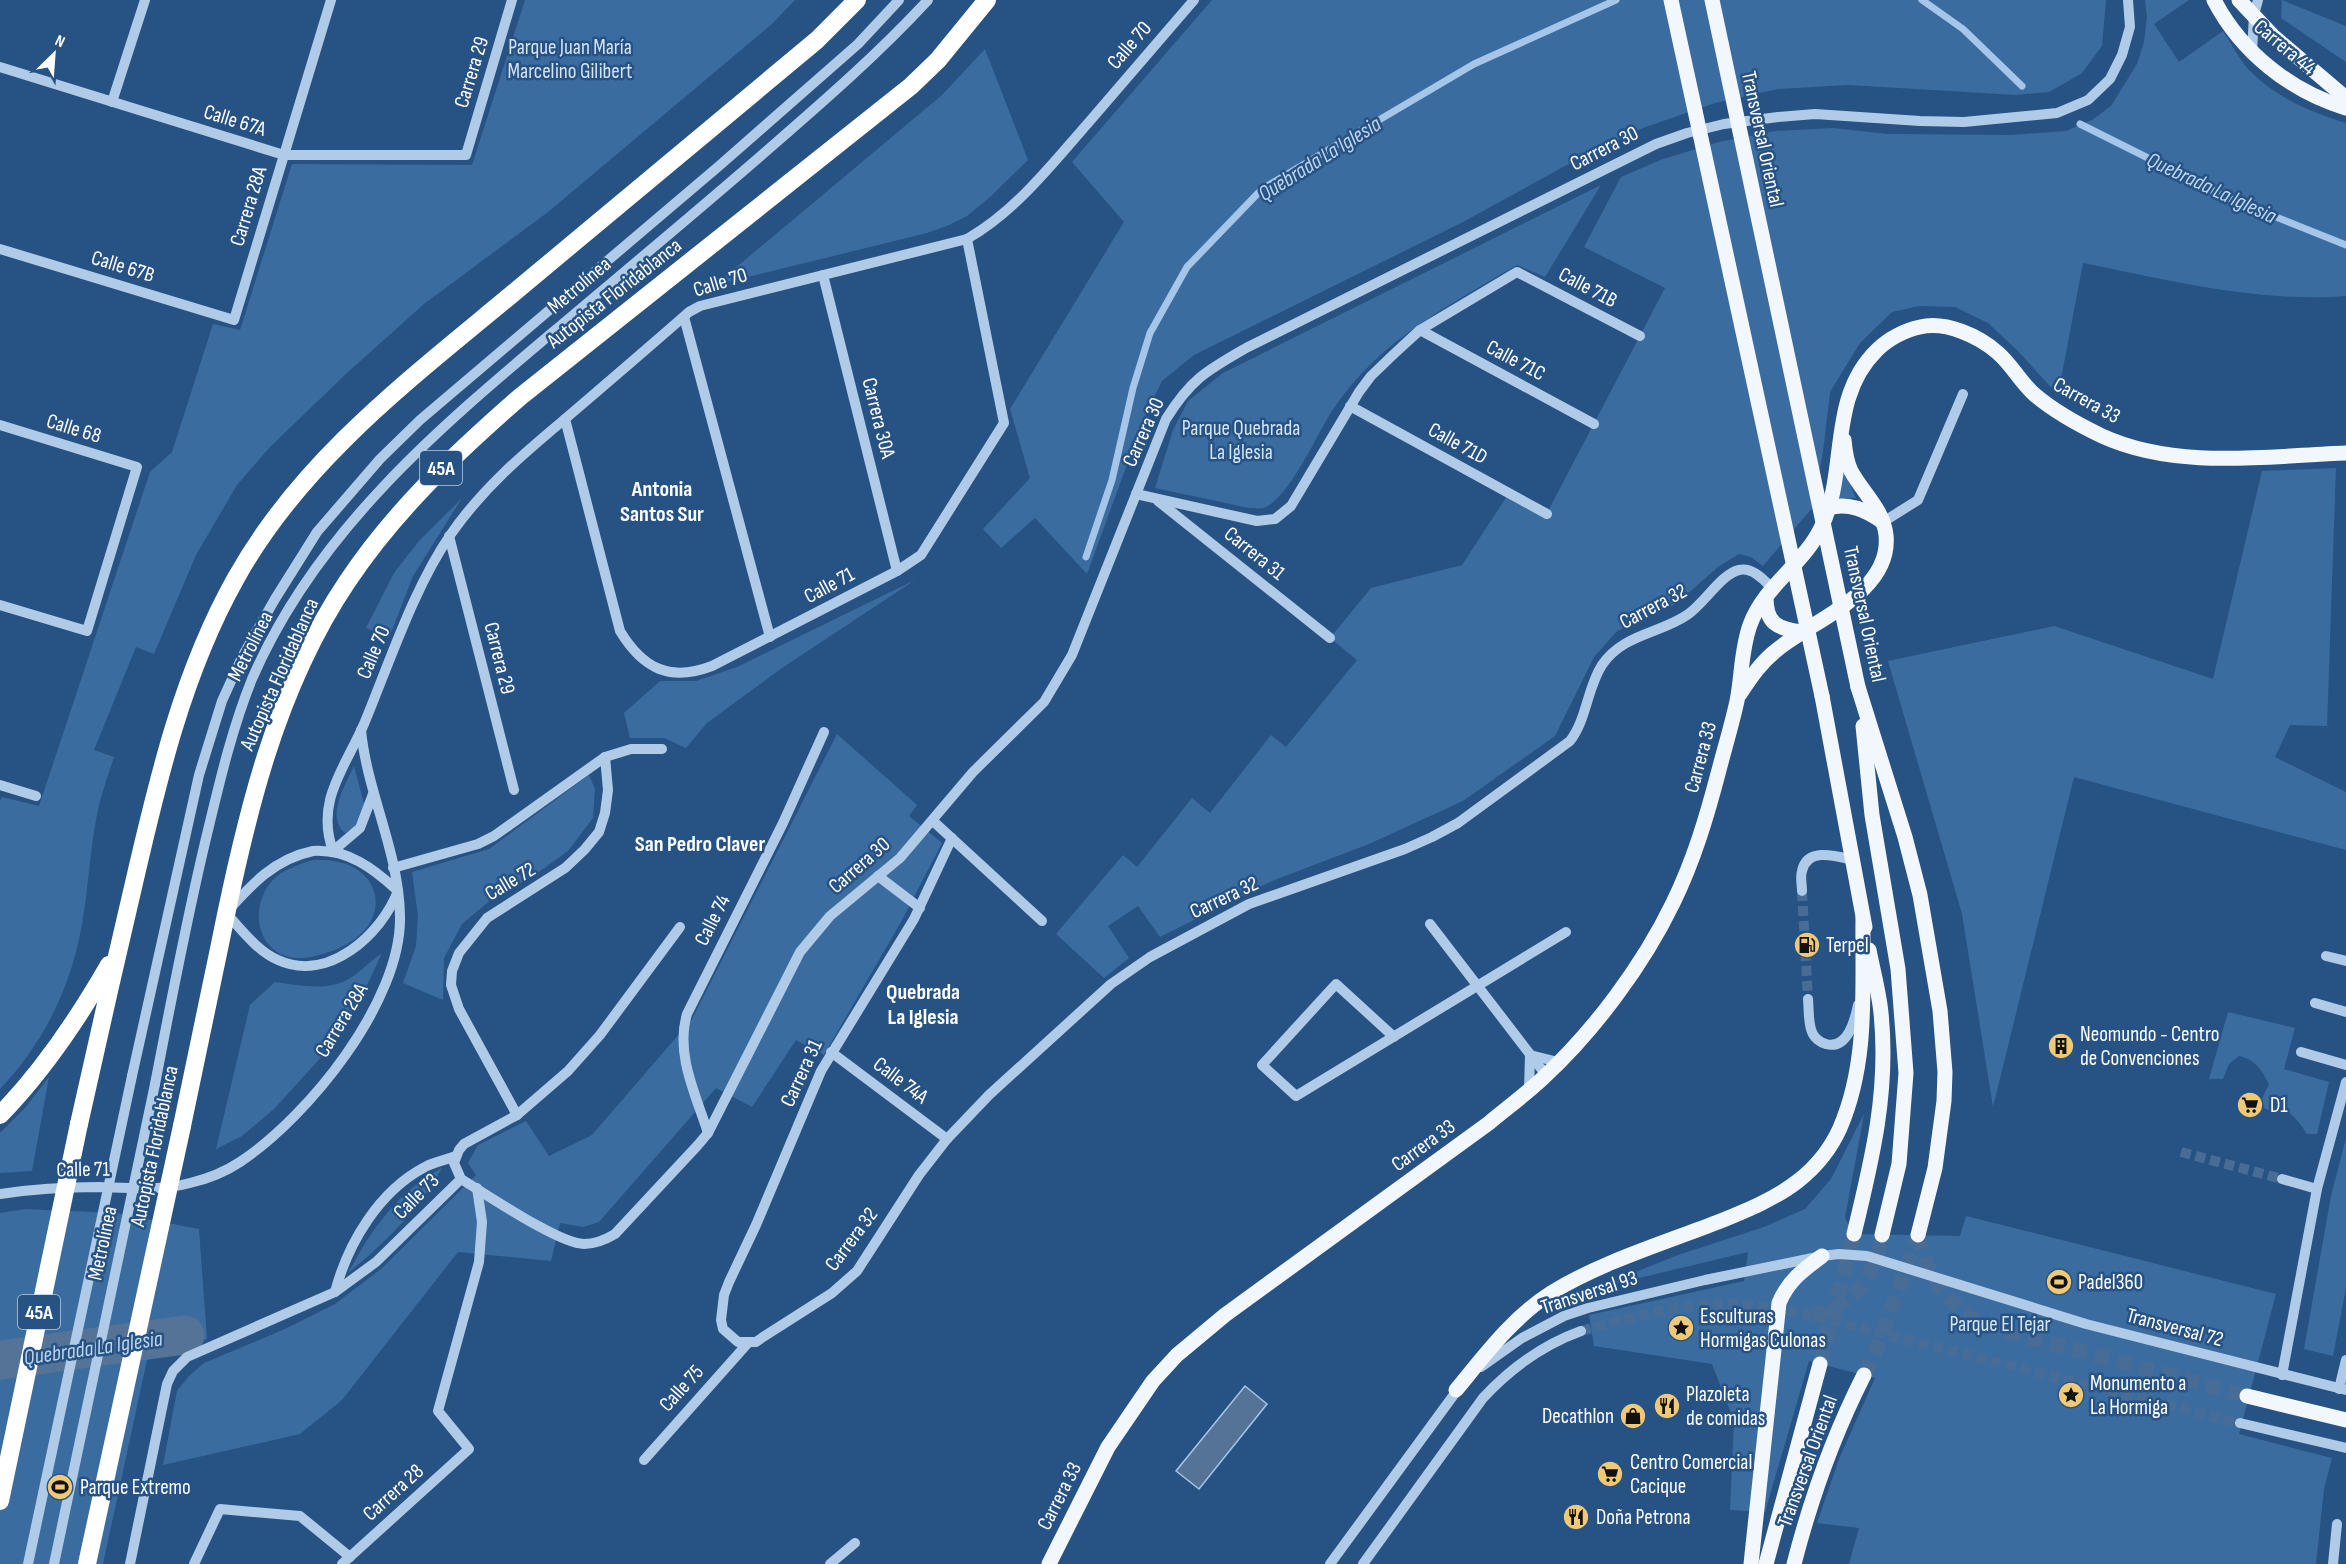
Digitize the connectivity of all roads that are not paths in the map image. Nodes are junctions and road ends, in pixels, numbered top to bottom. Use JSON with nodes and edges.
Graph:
{"nodes":[{"id":1,"x":145,"y":0,"type":"edge"},
{"id":2,"x":331,"y":0,"type":"edge"},
{"id":3,"x":512,"y":0,"type":"edge"},
{"id":4,"x":857,"y":0,"type":"edge"},
{"id":5,"x":899,"y":0,"type":"edge"},
{"id":6,"x":928,"y":0,"type":"edge"},
{"id":7,"x":987,"y":0,"type":"edge"},
{"id":8,"x":1194,"y":0,"type":"edge"},
{"id":9,"x":1671,"y":0,"type":"edge"},
{"id":10,"x":1712,"y":0,"type":"edge"},
{"id":11,"x":2128,"y":0,"type":"edge"},
{"id":12,"x":2214,"y":0,"type":"edge"},
{"id":13,"x":2239,"y":0,"type":"edge"},
{"id":14,"x":2258,"y":0,"type":"edge"},
{"id":15,"x":2253,"y":15,"type":"junction"},
{"id":16,"x":2252,"y":52,"type":"junction"},
{"id":17,"x":0,"y":67,"type":"edge"},
{"id":18,"x":2346,"y":98,"type":"edge"},
{"id":19,"x":112,"y":102,"type":"junction"},
{"id":20,"x":2346,"y":108,"type":"edge"},
{"id":21,"x":284,"y":155,"type":"junction"},
{"id":22,"x":466,"y":155,"type":"joint"},
{"id":23,"x":967,"y":239,"type":"junction"},
{"id":24,"x":0,"y":249,"type":"edge"},
{"id":25,"x":1517,"y":272,"type":"joint"},
{"id":26,"x":823,"y":275,"type":"junction"},
{"id":27,"x":684,"y":317,"type":"junction"},
{"id":28,"x":234,"y":320,"type":"joint"},
{"id":29,"x":1420,"y":330,"type":"junction"},
{"id":30,"x":1640,"y":336,"type":"dead end"},
{"id":31,"x":1963,"y":394,"type":"dead end"},
{"id":32,"x":1350,"y":406,"type":"junction"},
{"id":33,"x":1842,"y":416,"type":"junction"},
{"id":34,"x":565,"y":419,"type":"junction"},
{"id":35,"x":1594,"y":423,"type":"dead end"},
{"id":36,"x":0,"y":425,"type":"edge"},
{"id":37,"x":2346,"y":453,"type":"edge"},
{"id":38,"x":1136,"y":495,"type":"junction"},
{"id":39,"x":1155,"y":499,"type":"junction"},
{"id":40,"x":1828,"y":507,"type":"junction"},
{"id":41,"x":1547,"y":514,"type":"dead end"},
{"id":42,"x":1883,"y":522,"type":"junction"},
{"id":43,"x":449,"y":536,"type":"junction"},
{"id":44,"x":897,"y":571,"type":"junction"},
{"id":45,"x":1769,"y":593,"type":"junction"},
{"id":46,"x":0,"y":605,"type":"edge"},
{"id":47,"x":1802,"y":632,"type":"junction"},
{"id":48,"x":770,"y":637,"type":"junction"},
{"id":49,"x":1330,"y":638,"type":"dead end"},
{"id":50,"x":1858,"y":687,"type":"junction"},
{"id":51,"x":1737,"y":699,"type":"junction"},
{"id":52,"x":361,"y":730,"type":"junction"},
{"id":53,"x":824,"y":732,"type":"dead end"},
{"id":54,"x":662,"y":749,"type":"dead end"},
{"id":55,"x":605,"y":757,"type":"junction"},
{"id":56,"x":0,"y":785,"type":"edge"},
{"id":57,"x":514,"y":790,"type":"dead end"},
{"id":58,"x":373,"y":794,"type":"junction"},
{"id":59,"x":36,"y":796,"type":"dead end"},
{"id":60,"x":933,"y":821,"type":"junction"},
{"id":61,"x":952,"y":838,"type":"junction"},
{"id":62,"x":333,"y":851,"type":"junction"},
{"id":63,"x":1852,"y":860,"type":"junction"},
{"id":64,"x":393,"y":868,"type":"junction"},
{"id":65,"x":878,"y":876,"type":"junction"},
{"id":66,"x":398,"y":891,"type":"junction"},
{"id":67,"x":1802,"y":891,"type":"tunnel mouth"},
{"id":68,"x":920,"y":908,"type":"junction"},
{"id":69,"x":226,"y":913,"type":"junction"},
{"id":70,"x":1863,"y":918,"type":"junction"},
{"id":71,"x":1042,"y":921,"type":"dead end"},
{"id":72,"x":1430,"y":924,"type":"dead end"},
{"id":73,"x":680,"y":927,"type":"dead end"},
{"id":74,"x":1566,"y":932,"type":"dead end"},
{"id":75,"x":119,"y":948,"type":"junction"},
{"id":76,"x":2326,"y":956,"type":"dead end"},
{"id":77,"x":2346,"y":961,"type":"edge"},
{"id":78,"x":1476,"y":987,"type":"junction"},
{"id":79,"x":1862,"y":990,"type":"junction"},
{"id":80,"x":1808,"y":999,"type":"tunnel mouth"},
{"id":81,"x":2315,"y":1003,"type":"dead end"},
{"id":82,"x":2346,"y":1012,"type":"edge"},
{"id":83,"x":1394,"y":1037,"type":"junction"},
{"id":84,"x":831,"y":1052,"type":"junction"},
{"id":85,"x":2301,"y":1052,"type":"dead end"},
{"id":86,"x":1530,"y":1055,"type":"junction"},
{"id":87,"x":1558,"y":1062,"type":"junction"},
{"id":88,"x":2346,"y":1065,"type":"edge"},
{"id":89,"x":1546,"y":1075,"type":"junction"},
{"id":90,"x":2346,"y":1082,"type":"edge"},
{"id":91,"x":1529,"y":1090,"type":"junction"},
{"id":92,"x":0,"y":1115,"type":"edge"},
{"id":93,"x":518,"y":1115,"type":"junction"},
{"id":94,"x":708,"y":1133,"type":"junction"},
{"id":95,"x":947,"y":1139,"type":"junction"},
{"id":96,"x":264,"y":1145,"type":"joint"},
{"id":97,"x":456,"y":1156,"type":"junction"},
{"id":98,"x":461,"y":1179,"type":"junction"},
{"id":99,"x":2282,"y":1179,"type":"tunnel mouth"},
{"id":100,"x":477,"y":1188,"type":"junction"},
{"id":101,"x":2317,"y":1189,"type":"junction"},
{"id":102,"x":0,"y":1194,"type":"edge"},
{"id":103,"x":1854,"y":1234,"type":"tunnel mouth"},
{"id":104,"x":1882,"y":1235,"type":"tunnel mouth"},
{"id":105,"x":1918,"y":1235,"type":"dead end"},
{"id":106,"x":1822,"y":1256,"type":"junction"},
{"id":107,"x":335,"y":1292,"type":"junction"},
{"id":108,"x":1581,"y":1331,"type":"tunnel mouth"},
{"id":109,"x":748,"y":1343,"type":"junction"},
{"id":110,"x":2346,"y":1360,"type":"edge"},
{"id":111,"x":1820,"y":1364,"type":"tunnel mouth"},
{"id":112,"x":1864,"y":1375,"type":"tunnel mouth"},
{"id":113,"x":2282,"y":1375,"type":"junction"},
{"id":114,"x":2342,"y":1389,"type":"edge"},
{"id":115,"x":1456,"y":1390,"type":"junction"},
{"id":116,"x":2247,"y":1396,"type":"tunnel mouth"},
{"id":117,"x":2346,"y":1420,"type":"edge"},
{"id":118,"x":2240,"y":1423,"type":"tunnel mouth"},
{"id":119,"x":2346,"y":1448,"type":"edge"},
{"id":120,"x":644,"y":1460,"type":"dead end"},
{"id":121,"x":0,"y":1501,"type":"edge"},
{"id":122,"x":2337,"y":1524,"type":"dead end"},
{"id":123,"x":855,"y":1543,"type":"dead end"},
{"id":124,"x":346,"y":1560,"type":"edge"},
{"id":125,"x":28,"y":1564,"type":"edge"},
{"id":126,"x":54,"y":1564,"type":"edge"},
{"id":127,"x":87,"y":1564,"type":"edge"},
{"id":128,"x":129,"y":1564,"type":"edge"},
{"id":129,"x":194,"y":1564,"type":"edge"},
{"id":130,"x":830,"y":1564,"type":"edge"},
{"id":131,"x":1049,"y":1564,"type":"edge"},
{"id":132,"x":1330,"y":1564,"type":"edge"},
{"id":133,"x":1363,"y":1564,"type":"edge"},
{"id":134,"x":1751,"y":1564,"type":"edge"},
{"id":135,"x":1766,"y":1564,"type":"edge"},
{"id":136,"x":1794,"y":1564,"type":"edge"},
{"id":137,"x":2333,"y":1564,"type":"edge"}],
"edges":[{"from":1,"to":19,"type":"street"},
{"from":2,"to":21,"type":"street","name":"Carrera 28A"},
{"from":3,"to":22,"type":"street","name":"Carrera 29"},
{"from":4,"to":75,"type":"highway","number":"45A"},
{"from":5,"to":125,"type":"street","name":"Metrolínea","bridge":true},
{"from":6,"to":126,"type":"street","name":"Metrolínea","bridge":true},
{"from":7,"to":69,"type":"highway","name":"Autopista Floridablanca","number":"45A"},
{"from":8,"to":23,"type":"street","name":"Calle 70"},
{"from":9,"to":63,"type":"main road","bridge":true},
{"from":10,"to":50,"type":"main road","name":"Transversal Oriental","bridge":true},
{"from":11,"to":38,"type":"street","name":"Carrera 30"},
{"from":12,"to":16,"type":"main road","name":"Carrera 44"},
{"from":13,"to":15,"type":"main road","name":"Carrera 44"},
{"from":14,"to":15,"type":"street"},
{"from":15,"to":16,"type":"street"},
{"from":15,"to":18,"type":"main road","name":"Carrera 44"},
{"from":16,"to":20,"type":"main road","name":"Carrera 44"},
{"from":17,"to":19,"type":"street","name":"Calle 67A"},
{"from":19,"to":21,"type":"street","name":"Calle 67A"},
{"from":21,"to":22,"type":"street","name":"Calle 67A"},
{"from":21,"to":28,"type":"street","name":"Carrera 28A"},
{"from":23,"to":26,"type":"street","name":"Calle 70"},
{"from":23,"to":44,"type":"street","name":"Calle 71"},
{"from":24,"to":28,"type":"street","name":"Calle 67B"},
{"from":25,"to":29,"type":"street","name":"Carrera 30"},
{"from":25,"to":30,"type":"street","name":"Calle 71B"},
{"from":26,"to":27,"type":"street","name":"Calle 70"},
{"from":26,"to":44,"type":"street","name":"Carrera 30A"},
{"from":27,"to":34,"type":"street","name":"Calle 70"},
{"from":27,"to":48,"type":"street"},
{"from":29,"to":32,"type":"street","name":"Carrera 30"},
{"from":29,"to":35,"type":"street","name":"Calle 71C"},
{"from":31,"to":42,"type":"street"},
{"from":32,"to":39,"type":"street","name":"Carrera 30"},
{"from":32,"to":41,"type":"street","name":"Calle 71D"},
{"from":33,"to":37,"type":"main road","name":"Carrera 33"},
{"from":33,"to":40,"type":"main road","name":"Carrera 33"},
{"from":33,"to":42,"type":"main road","name":"Carrera 33"},
{"from":34,"to":43,"type":"street","name":"Calle 70"},
{"from":34,"to":48,"type":"street","name":"Calle 71"},
{"from":36,"to":46,"type":"street","name":"Calle 68"},
{"from":38,"to":39,"type":"street","name":"Carrera 30"},
{"from":38,"to":60,"type":"street","name":"Carrera 30"},
{"from":39,"to":49,"type":"street","name":"Carrera 31"},
{"from":40,"to":42,"type":"main road"},
{"from":40,"to":45,"type":"main road","name":"Carrera 33"},
{"from":42,"to":47,"type":"main road","name":"Carrera 33"},
{"from":43,"to":52,"type":"street","name":"Calle 70"},
{"from":43,"to":57,"type":"street","name":"Carrera 29"},
{"from":44,"to":48,"type":"street","name":"Calle 71"},
{"from":45,"to":47,"type":"main road"},
{"from":45,"to":51,"type":"main road","name":"Carrera 33"},
{"from":45,"to":95,"type":"street","name":"Carrera 32"},
{"from":47,"to":51,"type":"main road","name":"Carrera 33"},
{"from":50,"to":104,"type":"main road"},
{"from":50,"to":105,"type":"main road","name":"Transversal Oriental"},
{"from":51,"to":87,"type":"main road","name":"Carrera 33"},
{"from":52,"to":58,"type":"street"},
{"from":52,"to":62,"type":"street","name":"Calle 70"},
{"from":53,"to":94,"type":"street","name":"Calle 74"},
{"from":54,"to":55,"type":"street"},
{"from":55,"to":64,"type":"street"},
{"from":55,"to":93,"type":"street","name":"Calle 72"},
{"from":56,"to":59,"type":"street"},
{"from":58,"to":62,"type":"street"},
{"from":58,"to":64,"type":"street"},
{"from":60,"to":61,"type":"street"},
{"from":60,"to":65,"type":"street","name":"Carrera 30"},
{"from":61,"to":68,"type":"street","name":"Carrera 31"},
{"from":61,"to":71,"type":"street"},
{"from":62,"to":66,"type":"street"},
{"from":62,"to":69,"type":"street"},
{"from":63,"to":67,"type":"street"},
{"from":63,"to":70,"type":"main road"},
{"from":64,"to":66,"type":"street"},
{"from":65,"to":68,"type":"street"},
{"from":65,"to":94,"type":"street","name":"Carrera 30"},
{"from":66,"to":69,"type":"street"},
{"from":66,"to":96,"type":"street","name":"Carrera 28A"},
{"from":68,"to":84,"type":"street","name":"Carrera 31"},
{"from":69,"to":127,"type":"highway","name":"Autopista Floridablanca","number":"45A","bridge":true},
{"from":70,"to":79,"type":"main road"},
{"from":70,"to":103,"type":"main road"},
{"from":72,"to":78,"type":"street"},
{"from":73,"to":93,"type":"street","name":"Calle 73"},
{"from":74,"to":78,"type":"street"},
{"from":75,"to":92,"type":"highway"},
{"from":75,"to":121,"type":"highway","number":"45A","bridge":true},
{"from":76,"to":77,"type":"street"},
{"from":78,"to":83,"type":"street"},
{"from":78,"to":86,"type":"street"},
{"from":79,"to":80,"type":"street"},
{"from":79,"to":115,"type":"main road"},
{"from":81,"to":82,"type":"street"},
{"from":83,"to":83,"type":"street"},
{"from":84,"to":95,"type":"street","name":"Calle 74A"},
{"from":84,"to":109,"type":"street","name":"Carrera 31"},
{"from":85,"to":88,"type":"street"},
{"from":86,"to":87,"type":"street"},
{"from":86,"to":89,"type":"street"},
{"from":86,"to":91,"type":"street"},
{"from":87,"to":89,"type":"main road","name":"Carrera 33"},
{"from":89,"to":91,"type":"main road","name":"Carrera 33"},
{"from":90,"to":101,"type":"street"},
{"from":91,"to":131,"type":"main road","name":"Carrera 33"},
{"from":93,"to":97,"type":"street","name":"Calle 73"},
{"from":94,"to":100,"type":"street","name":"Carrera 30"},
{"from":95,"to":109,"type":"street","name":"Carrera 32"},
{"from":96,"to":102,"type":"street","name":"Calle 71"},
{"from":97,"to":98,"type":"street","name":"Calle 73"},
{"from":97,"to":107,"type":"street"},
{"from":98,"to":100,"type":"street"},
{"from":98,"to":107,"type":"street","name":"Calle 73"},
{"from":99,"to":101,"type":"street"},
{"from":100,"to":124,"type":"street","name":"Carrera 28"},
{"from":101,"to":113,"type":"street"},
{"from":106,"to":113,"type":"street","name":"Transversal 72"},
{"from":106,"to":115,"type":"street","name":"Transversal 93"},
{"from":106,"to":134,"type":"main road"},
{"from":107,"to":128,"type":"street","name":"Calle 73"},
{"from":108,"to":133,"type":"street","name":"Transversal 93"},
{"from":109,"to":120,"type":"street","name":"Calle 75"},
{"from":110,"to":114,"type":"street"},
{"from":111,"to":135,"type":"main road","name":"Transversal Oriental"},
{"from":112,"to":136,"type":"main road","name":"Transversal Oriental"},
{"from":113,"to":114,"type":"street","name":"Transversal 72"},
{"from":115,"to":132,"type":"street","name":"Transversal 93"},
{"from":116,"to":117,"type":"main road"},
{"from":118,"to":119,"type":"street"},
{"from":122,"to":137,"type":"street"},
{"from":123,"to":130,"type":"street"},
{"from":124,"to":129,"type":"street"}]}
